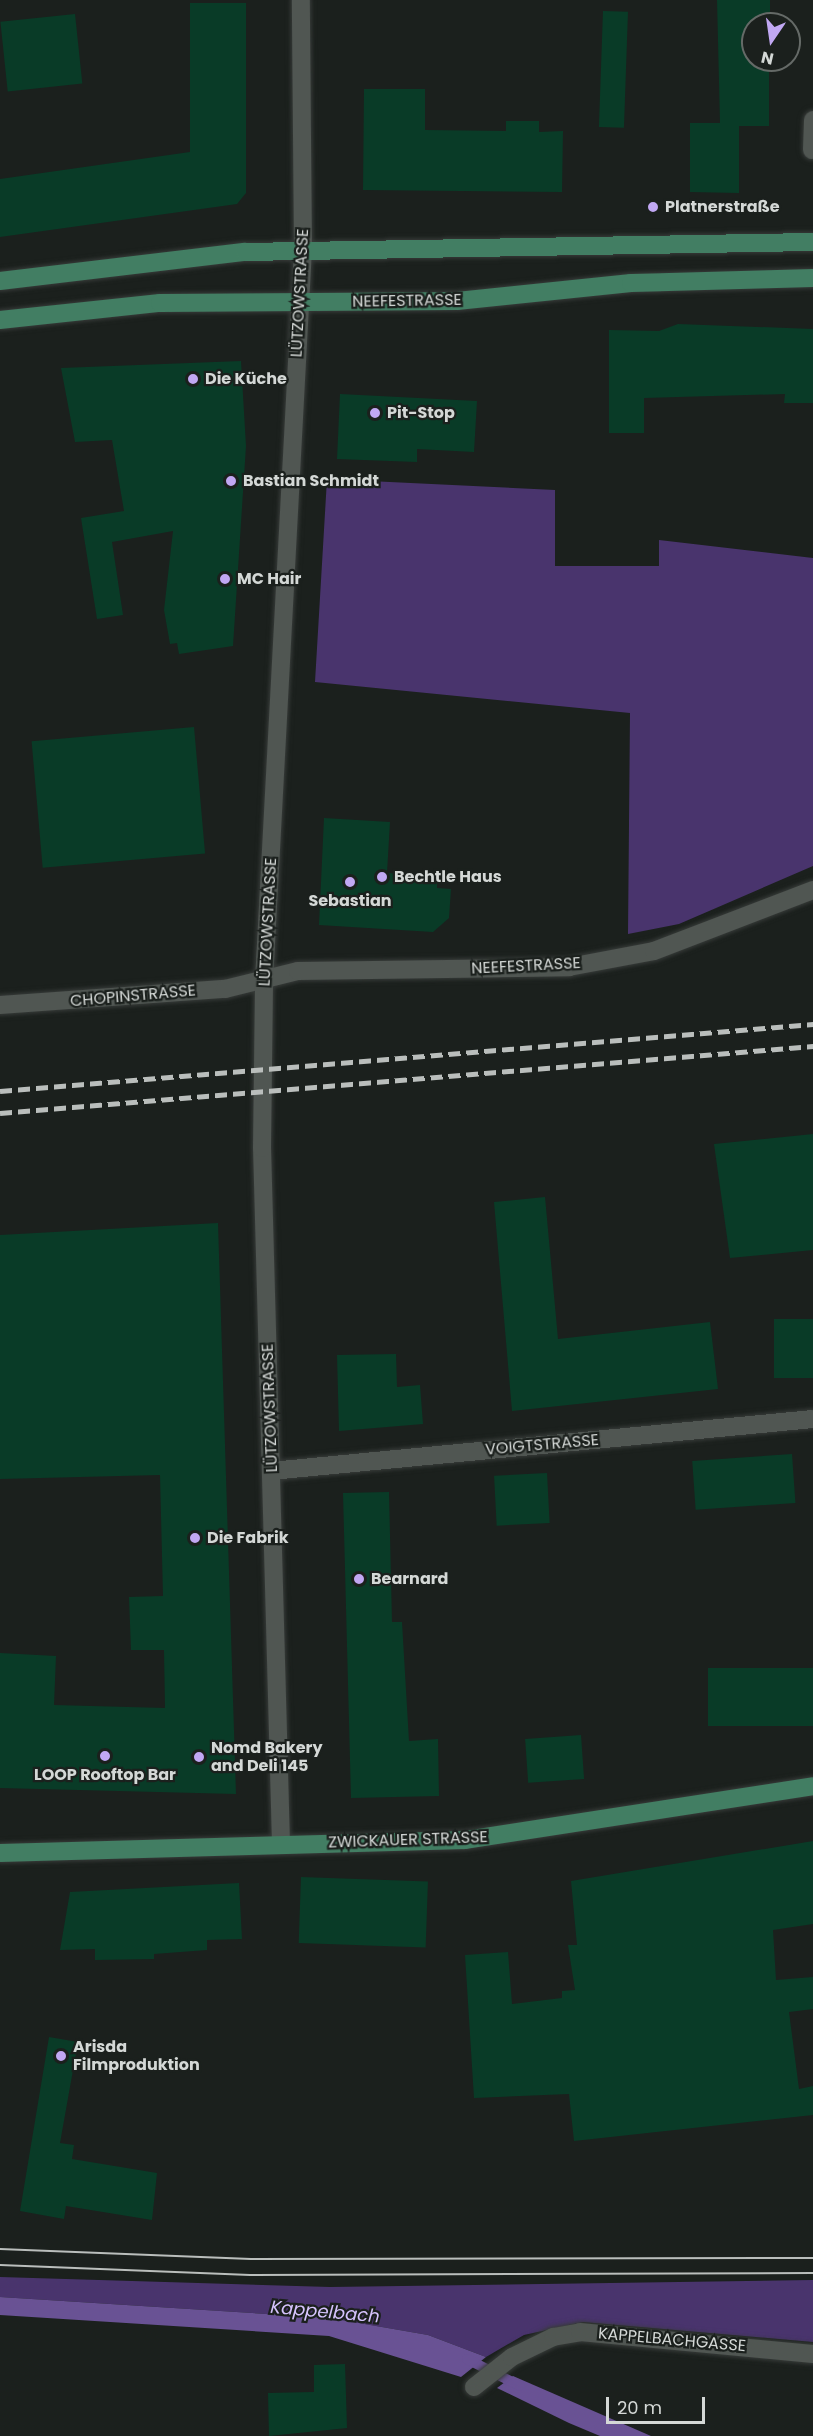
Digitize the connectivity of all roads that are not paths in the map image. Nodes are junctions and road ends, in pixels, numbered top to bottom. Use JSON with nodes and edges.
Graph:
{"nodes":[{"id":1,"x":301,"y":0,"type":"edge"},
{"id":2,"x":813,"y":120,"type":"edge"},
{"id":3,"x":812,"y":150,"type":"edge"},
{"id":4,"x":813,"y":242,"type":"edge"},
{"id":5,"x":303,"y":250,"type":"junction"},
{"id":6,"x":813,"y":278,"type":"edge"},
{"id":7,"x":8,"y":280,"type":"edge"},
{"id":8,"x":301,"y":302,"type":"junction"},
{"id":9,"x":0,"y":320,"type":"edge"},
{"id":10,"x":813,"y":890,"type":"edge"},
{"id":11,"x":264,"y":981,"type":"junction"},
{"id":12,"x":0,"y":1005,"type":"edge"},
{"id":13,"x":813,"y":1419,"type":"edge"},
{"id":14,"x":271,"y":1471,"type":"junction"},
{"id":15,"x":813,"y":1786,"type":"edge"},
{"id":16,"x":281,"y":1844,"type":"junction"},
{"id":17,"x":0,"y":1853,"type":"edge"},
{"id":18,"x":813,"y":2354,"type":"edge"},
{"id":19,"x":474,"y":2387,"type":"dead end"}],
"edges":[{"from":1,"to":5,"type":"street","name":"LÜTZOWSTRASSE"},
{"from":2,"to":3,"type":"street"},
{"from":4,"to":5,"type":"main road"},
{"from":5,"to":7,"type":"main road"},
{"from":5,"to":8,"type":"street","name":"LÜTZOWSTRASSE"},
{"from":6,"to":8,"type":"main road","name":"NEEFESTRASSE"},
{"from":8,"to":9,"type":"main road","name":"NEEFESTRASSE"},
{"from":8,"to":11,"type":"street","name":"LÜTZOWSTRASSE"},
{"from":10,"to":11,"type":"street","name":"NEEFESTRASSE"},
{"from":11,"to":12,"type":"street","name":"CHOPINSTRASSE"},
{"from":11,"to":14,"type":"street","name":"LÜTZOWSTRASSE"},
{"from":13,"to":14,"type":"street","name":"VOIGTSTRASSE"},
{"from":14,"to":16,"type":"street","name":"LÜTZOWSTRASSE"},
{"from":15,"to":16,"type":"main road","name":"ZWICKAUER STRASSE"},
{"from":16,"to":17,"type":"main road","name":"ZWICKAUER STRASSE"},
{"from":18,"to":19,"type":"street","name":"KAPPELBACHGASSE"}]}
